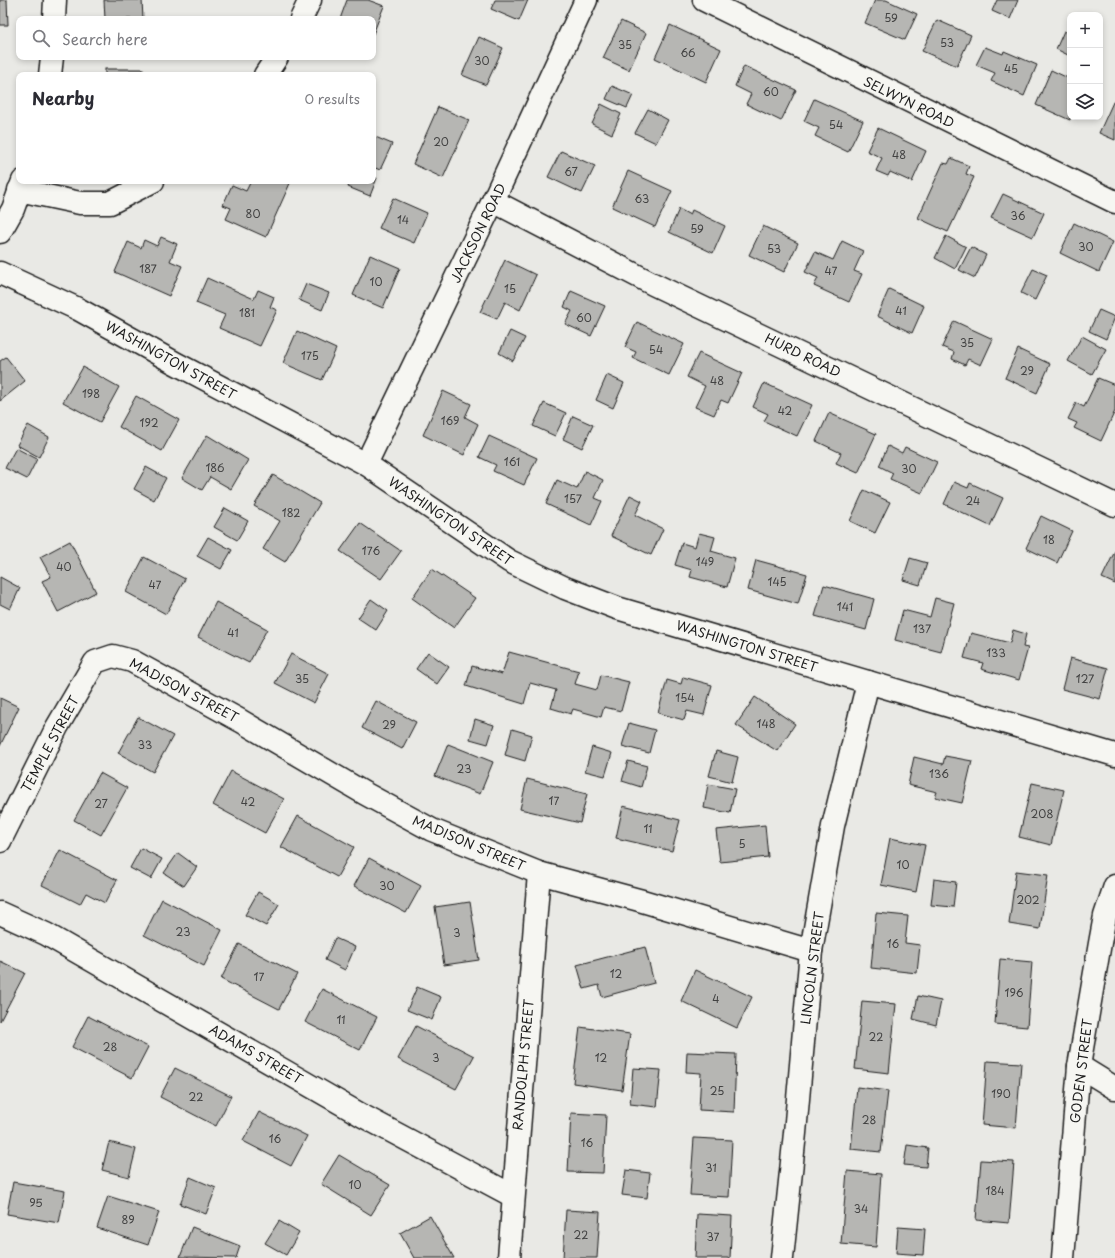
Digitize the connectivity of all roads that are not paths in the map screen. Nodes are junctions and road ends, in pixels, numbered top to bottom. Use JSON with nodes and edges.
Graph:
{"nodes":[{"id":1,"x":55,"y":0,"type":"edge"},
{"id":2,"x":310,"y":0,"type":"edge"},
{"id":3,"x":586,"y":0,"type":"edge"},
{"id":4,"x":704,"y":0,"type":"edge"},
{"id":5,"x":54,"y":16,"type":"edge"},
{"id":6,"x":302,"y":16,"type":"edge"},
{"id":7,"x":52,"y":60,"type":"edge"},
{"id":8,"x":275,"y":60,"type":"edge"},
{"id":9,"x":50,"y":72,"type":"edge"},
{"id":10,"x":266,"y":72,"type":"edge"},
{"id":11,"x":147,"y":184,"type":"edge"},
{"id":12,"x":21,"y":186,"type":"edge"},
{"id":13,"x":493,"y":201,"type":"junction"},
{"id":14,"x":1115,"y":202,"type":"edge"},
{"id":15,"x":0,"y":232,"type":"edge"},
{"id":16,"x":0,"y":273,"type":"edge"},
{"id":17,"x":366,"y":464,"type":"junction"},
{"id":18,"x":1115,"y":506,"type":"edge"},
{"id":19,"x":110,"y":656,"type":"joint"},
{"id":20,"x":868,"y":682,"type":"junction"},
{"id":21,"x":1115,"y":755,"type":"edge"},
{"id":22,"x":0,"y":841,"type":"edge"},
{"id":23,"x":539,"y":873,"type":"junction"},
{"id":24,"x":1115,"y":886,"type":"edge"},
{"id":25,"x":0,"y":913,"type":"edge"},
{"id":26,"x":811,"y":951,"type":"junction"},
{"id":27,"x":1079,"y":1066,"type":"junction"},
{"id":28,"x":1115,"y":1088,"type":"edge"},
{"id":29,"x":513,"y":1196,"type":"junction"},
{"id":30,"x":509,"y":1258,"type":"edge"},
{"id":31,"x":782,"y":1258,"type":"edge"},
{"id":32,"x":1063,"y":1258,"type":"edge"}],
"edges":[{"from":1,"to":5,"type":"street"},
{"from":2,"to":6,"type":"street"},
{"from":3,"to":13,"type":"street","name":"JACKSON ROAD"},
{"from":4,"to":14,"type":"street","name":"SELWYN ROAD"},
{"from":7,"to":9,"type":"street"},
{"from":8,"to":10,"type":"street"},
{"from":11,"to":12,"type":"street"},
{"from":12,"to":15,"type":"street"},
{"from":13,"to":17,"type":"street","name":"JACKSON ROAD"},
{"from":13,"to":18,"type":"street","name":"HURD ROAD"},
{"from":16,"to":17,"type":"street","name":"WASHINGTON STREET"},
{"from":17,"to":20,"type":"street","name":"WASHINGTON STREET"},
{"from":19,"to":22,"type":"street","name":"TEMPLE STREET"},
{"from":19,"to":23,"type":"street","name":"MADISON STREET"},
{"from":20,"to":21,"type":"street","name":"WASHINGTON STREET"},
{"from":20,"to":26,"type":"street","name":"LINCOLN STREET"},
{"from":23,"to":26,"type":"street","name":"MADISON STREET"},
{"from":23,"to":29,"type":"street","name":"RANDOLPH STREET"},
{"from":24,"to":27,"type":"street","name":"GODEN STREET"},
{"from":25,"to":29,"type":"street","name":"ADAMS STREET"},
{"from":26,"to":31,"type":"street","name":"LINCOLN STREET"},
{"from":27,"to":28,"type":"street"},
{"from":27,"to":32,"type":"street","name":"GODEN STREET"},
{"from":29,"to":30,"type":"street","name":"RANDOLPH STREET"}]}
